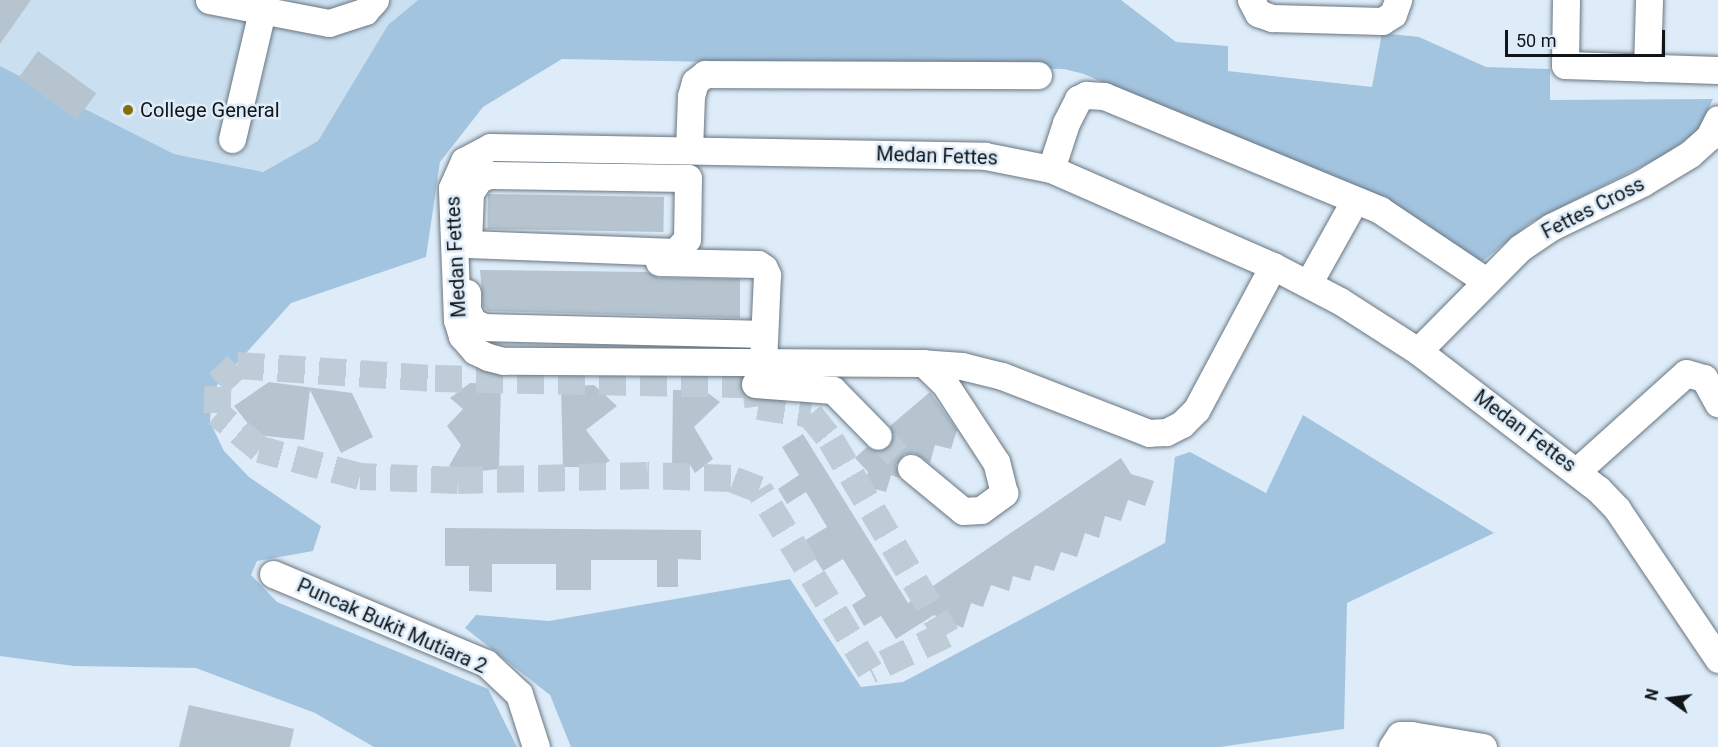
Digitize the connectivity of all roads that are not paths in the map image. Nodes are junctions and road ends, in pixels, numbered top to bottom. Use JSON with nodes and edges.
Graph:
{"nodes":[{"id":1,"x":209,"y":0,"type":"edge"},
{"id":2,"x":375,"y":0,"type":"edge"},
{"id":3,"x":1566,"y":0,"type":"edge"},
{"id":4,"x":1649,"y":0,"type":"edge"},
{"id":5,"x":1254,"y":7,"type":"edge"},
{"id":6,"x":1395,"y":7,"type":"edge"},
{"id":7,"x":262,"y":11,"type":"junction"},
{"id":8,"x":1647,"y":68,"type":"junction"},
{"id":9,"x":1718,"y":70,"type":"edge"},
{"id":10,"x":1038,"y":75,"type":"dead end"},
{"id":11,"x":1718,"y":119,"type":"edge"},
{"id":12,"x":232,"y":139,"type":"dead end"},
{"id":13,"x":591,"y":149,"type":"junction"},
{"id":14,"x":689,"y":150,"type":"junction"},
{"id":15,"x":1051,"y":170,"type":"junction"},
{"id":16,"x":593,"y":177,"type":"junction"},
{"id":17,"x":1355,"y":200,"type":"junction"},
{"id":18,"x":461,"y":259,"type":"junction"},
{"id":19,"x":1273,"y":266,"type":"junction"},
{"id":20,"x":1486,"y":280,"type":"junction"},
{"id":21,"x":1308,"y":284,"type":"junction"},
{"id":22,"x":763,"y":334,"type":"junction"},
{"id":23,"x":1418,"y":351,"type":"junction"},
{"id":24,"x":923,"y":363,"type":"junction"},
{"id":25,"x":759,"y":373,"type":"junction"},
{"id":26,"x":1718,"y":403,"type":"edge"},
{"id":27,"x":878,"y":436,"type":"tunnel mouth"},
{"id":28,"x":911,"y":468,"type":"tunnel mouth"},
{"id":29,"x":1578,"y":470,"type":"junction"},
{"id":30,"x":273,"y":574,"type":"dead end"},
{"id":31,"x":1718,"y":659,"type":"edge"},
{"id":32,"x":536,"y":747,"type":"edge"},
{"id":33,"x":1392,"y":747,"type":"edge"},
{"id":34,"x":1483,"y":747,"type":"edge"}],
"edges":[{"from":1,"to":7,"type":"street"},
{"from":2,"to":7,"type":"street"},
{"from":3,"to":8,"type":"street"},
{"from":4,"to":8,"type":"street"},
{"from":5,"to":6,"type":"street"},
{"from":7,"to":12,"type":"street"},
{"from":8,"to":9,"type":"street"},
{"from":10,"to":14,"type":"street"},
{"from":11,"to":20,"type":"street","name":"Fettes Cross"},
{"from":13,"to":14,"type":"street","name":"Medan Fettes"},
{"from":13,"to":16,"type":"street"},
{"from":13,"to":18,"type":"street","name":"Medan Fettes"},
{"from":14,"to":15,"type":"street","name":"Medan Fettes"},
{"from":15,"to":17,"type":"street"},
{"from":15,"to":19,"type":"street","name":"Medan Fettes"},
{"from":16,"to":16,"type":"street"},
{"from":17,"to":20,"type":"street"},
{"from":17,"to":21,"type":"street"},
{"from":18,"to":22,"type":"street"},
{"from":18,"to":22,"type":"street"},
{"from":18,"to":25,"type":"street","name":"Medan Fettes"},
{"from":19,"to":21,"type":"street","name":"Medan Fettes"},
{"from":19,"to":24,"type":"street","name":"Medan Fettes"},
{"from":20,"to":23,"type":"street","name":"Fettes Cross"},
{"from":21,"to":23,"type":"street","name":"Medan Fettes"},
{"from":22,"to":25,"type":"street"},
{"from":23,"to":29,"type":"street","name":"Medan Fettes"},
{"from":24,"to":25,"type":"street","name":"Medan Fettes"},
{"from":24,"to":28,"type":"street"},
{"from":25,"to":27,"type":"street"},
{"from":26,"to":29,"type":"street"},
{"from":29,"to":31,"type":"street","name":"Medan Fettes"},
{"from":30,"to":32,"type":"street","name":"Puncak Bukit Mutiara 2"},
{"from":33,"to":34,"type":"street"}]}
